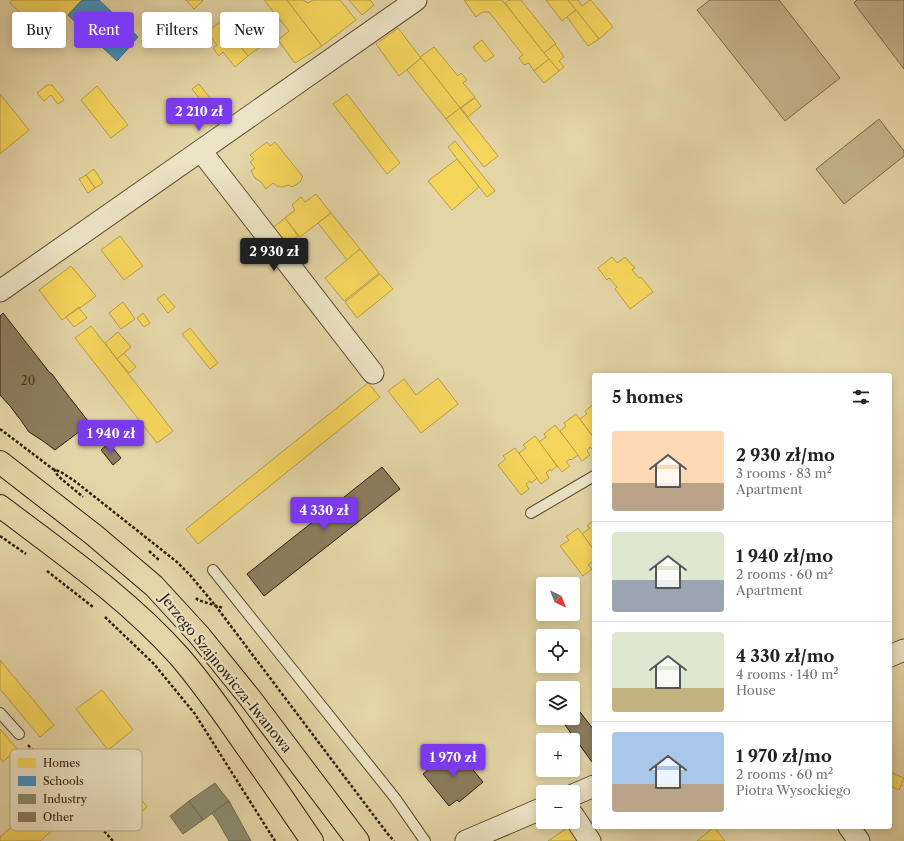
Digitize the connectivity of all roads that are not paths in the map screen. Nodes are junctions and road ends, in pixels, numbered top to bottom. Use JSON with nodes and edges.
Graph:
{"nodes":[{"id":1,"x":416,"y":0,"type":"edge"},
{"id":2,"x":201,"y":151,"type":"junction"},
{"id":3,"x":0,"y":291,"type":"edge"},
{"id":4,"x":373,"y":373,"type":"dead end"},
{"id":5,"x":0,"y":462,"type":"edge"},
{"id":6,"x":592,"y":477,"type":"edge"},
{"id":7,"x":0,"y":506,"type":"edge"},
{"id":8,"x":531,"y":513,"type":"dead end"},
{"id":9,"x":213,"y":570,"type":"dead end"},
{"id":10,"x":904,"y":650,"type":"edge"},
{"id":11,"x":892,"y":655,"type":"edge"},
{"id":12,"x":0,"y":712,"type":"edge"},
{"id":13,"x":19,"y":734,"type":"road end"},
{"id":14,"x":592,"y":787,"type":"edge"},
{"id":15,"x":580,"y":792,"type":"edge"},
{"id":16,"x":536,"y":811,"type":"edge"},
{"id":17,"x":580,"y":826,"type":"edge"},
{"id":18,"x":850,"y":829,"type":"edge"},
{"id":19,"x":312,"y":841,"type":"edge"},
{"id":20,"x":358,"y":841,"type":"edge"},
{"id":21,"x":425,"y":841,"type":"edge"},
{"id":22,"x":466,"y":841,"type":"edge"},
{"id":23,"x":590,"y":841,"type":"edge"},
{"id":24,"x":859,"y":841,"type":"edge"}],
"edges":[{"from":1,"to":2,"type":"street"},
{"from":2,"to":3,"type":"street"},
{"from":2,"to":4,"type":"street"},
{"from":5,"to":20,"type":"main road","name":"Jerzego Szajnowicza-Iwanowa"},
{"from":6,"to":8,"type":"lane"},
{"from":7,"to":19,"type":"main road","name":"Jerzego Szajnowicza-Iwanowa"},
{"from":9,"to":21,"type":"lane"},
{"from":10,"to":11,"type":"street"},
{"from":12,"to":13,"type":"lane"},
{"from":14,"to":15,"type":"street"},
{"from":16,"to":22,"type":"street"},
{"from":17,"to":23,"type":"street"},
{"from":18,"to":24,"type":"street"}]}
